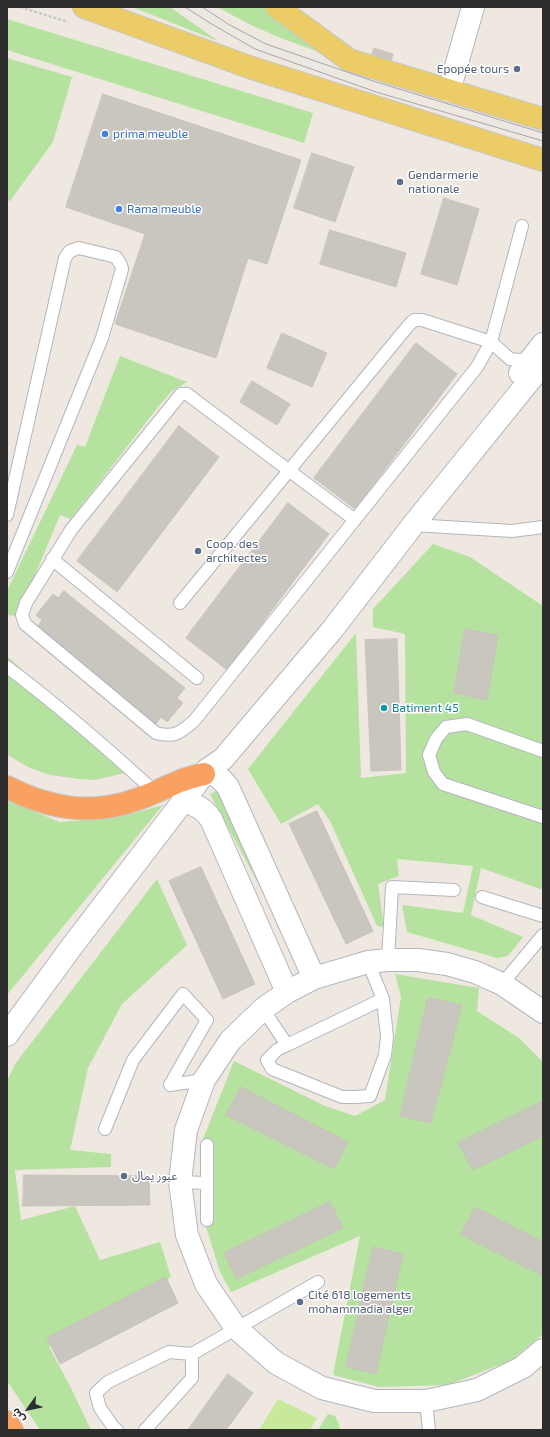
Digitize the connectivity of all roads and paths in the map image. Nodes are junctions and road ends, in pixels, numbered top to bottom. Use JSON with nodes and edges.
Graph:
{"nodes":[{"id":1,"x":84,"y":7,"type":"edge"},
{"id":2,"x":277,"y":7,"type":"edge"},
{"id":3,"x":473,"y":7,"type":"edge"},
{"id":4,"x":449,"y":91,"type":"junction"},
{"id":5,"x":543,"y":119,"type":"edge"},
{"id":6,"x":543,"y":160,"type":"edge"},
{"id":7,"x":522,"y":226,"type":"dead end"},
{"id":8,"x":491,"y":342,"type":"junction"},
{"id":9,"x":543,"y":344,"type":"edge"},
{"id":10,"x":536,"y":363,"type":"edge"},
{"id":11,"x":289,"y":470,"type":"junction"},
{"id":12,"x":7,"y":514,"type":"edge"},
{"id":13,"x":355,"y":520,"type":"junction"},
{"id":14,"x":413,"y":525,"type":"junction"},
{"id":15,"x":543,"y":527,"type":"edge"},
{"id":16,"x":390,"y":546,"type":"junction"},
{"id":17,"x":52,"y":559,"type":"junction"},
{"id":18,"x":7,"y":572,"type":"edge"},
{"id":19,"x":180,"y":603,"type":"dead end"},
{"id":20,"x":7,"y":667,"type":"edge"},
{"id":21,"x":197,"y":678,"type":"dead end"},
{"id":22,"x":543,"y":751,"type":"edge"},
{"id":23,"x":205,"y":772,"type":"junction"},
{"id":24,"x":7,"y":788,"type":"edge"},
{"id":25,"x":155,"y":792,"type":"junction"},
{"id":26,"x":183,"y":800,"type":"junction"},
{"id":27,"x":543,"y":817,"type":"edge"},
{"id":28,"x":454,"y":890,"type":"dead end"},
{"id":29,"x":482,"y":897,"type":"dead end"},
{"id":30,"x":543,"y":916,"type":"edge"},
{"id":31,"x":543,"y":935,"type":"edge"},
{"id":32,"x":378,"y":961,"type":"junction"},
{"id":33,"x":314,"y":978,"type":"junction"},
{"id":34,"x":502,"y":984,"type":"junction"},
{"id":35,"x":287,"y":992,"type":"junction"},
{"id":36,"x":383,"y":999,"type":"junction"},
{"id":37,"x":263,"y":1009,"type":"junction"},
{"id":38,"x":543,"y":1012,"type":"edge"},
{"id":39,"x":7,"y":1035,"type":"edge"},
{"id":40,"x":287,"y":1045,"type":"junction"},
{"id":41,"x":204,"y":1080,"type":"junction"},
{"id":42,"x":105,"y":1129,"type":"dead end"},
{"id":43,"x":207,"y":1145,"type":"dead end"},
{"id":44,"x":180,"y":1182,"type":"junction"},
{"id":45,"x":207,"y":1183,"type":"junction"},
{"id":46,"x":207,"y":1220,"type":"dead end"},
{"id":47,"x":318,"y":1282,"type":"dead end"},
{"id":48,"x":236,"y":1328,"type":"junction"},
{"id":49,"x":543,"y":1350,"type":"edge"},
{"id":50,"x":192,"y":1354,"type":"junction"},
{"id":51,"x":426,"y":1402,"type":"junction"},
{"id":52,"x":7,"y":1422,"type":"edge"},
{"id":53,"x":12,"y":1430,"type":"edge"},
{"id":54,"x":117,"y":1430,"type":"edge"},
{"id":55,"x":145,"y":1430,"type":"edge"},
{"id":56,"x":429,"y":1430,"type":"edge"}],
"edges":[{"from":1,"to":6,"type":"main road"},
{"from":2,"to":4,"type":"main road"},
{"from":3,"to":4,"type":"street"},
{"from":4,"to":5,"type":"main road"},
{"from":7,"to":8,"type":"lane"},
{"from":8,"to":10,"type":"lane"},
{"from":8,"to":11,"type":"lane"},
{"from":8,"to":13,"type":"lane"},
{"from":9,"to":10,"type":"street"},
{"from":10,"to":14,"type":"street"},
{"from":10,"to":16,"type":"street"},
{"from":11,"to":13,"type":"lane"},
{"from":11,"to":17,"type":"lane"},
{"from":11,"to":19,"type":"lane"},
{"from":12,"to":18,"type":"lane"},
{"from":13,"to":17,"type":"lane"},
{"from":14,"to":15,"type":"lane"},
{"from":14,"to":16,"type":"street"},
{"from":16,"to":23,"type":"street"},
{"from":17,"to":21,"type":"lane"},
{"from":20,"to":25,"type":"lane"},
{"from":22,"to":27,"type":"lane"},
{"from":23,"to":25,"type":"highway"},
{"from":23,"to":26,"type":"street"},
{"from":23,"to":33,"type":"street"},
{"from":24,"to":25,"type":"highway"},
{"from":26,"to":35,"type":"street"},
{"from":26,"to":39,"type":"street"},
{"from":28,"to":32,"type":"lane"},
{"from":29,"to":30,"type":"lane"},
{"from":31,"to":34,"type":"lane"},
{"from":32,"to":33,"type":"street"},
{"from":32,"to":34,"type":"street"},
{"from":32,"to":36,"type":"lane"},
{"from":33,"to":35,"type":"street"},
{"from":34,"to":38,"type":"street"},
{"from":35,"to":37,"type":"street"},
{"from":36,"to":40,"type":"lane"},
{"from":36,"to":40,"type":"lane"},
{"from":37,"to":40,"type":"lane"},
{"from":37,"to":41,"type":"street"},
{"from":41,"to":42,"type":"lane"},
{"from":41,"to":44,"type":"street"},
{"from":43,"to":45,"type":"lane"},
{"from":44,"to":45,"type":"lane"},
{"from":44,"to":48,"type":"street"},
{"from":45,"to":46,"type":"lane"},
{"from":47,"to":48,"type":"lane"},
{"from":48,"to":50,"type":"lane"},
{"from":48,"to":51,"type":"street"},
{"from":49,"to":51,"type":"street"},
{"from":50,"to":54,"type":"lane"},
{"from":50,"to":55,"type":"lane"},
{"from":51,"to":56,"type":"lane"},
{"from":52,"to":53,"type":"highway"}]}
